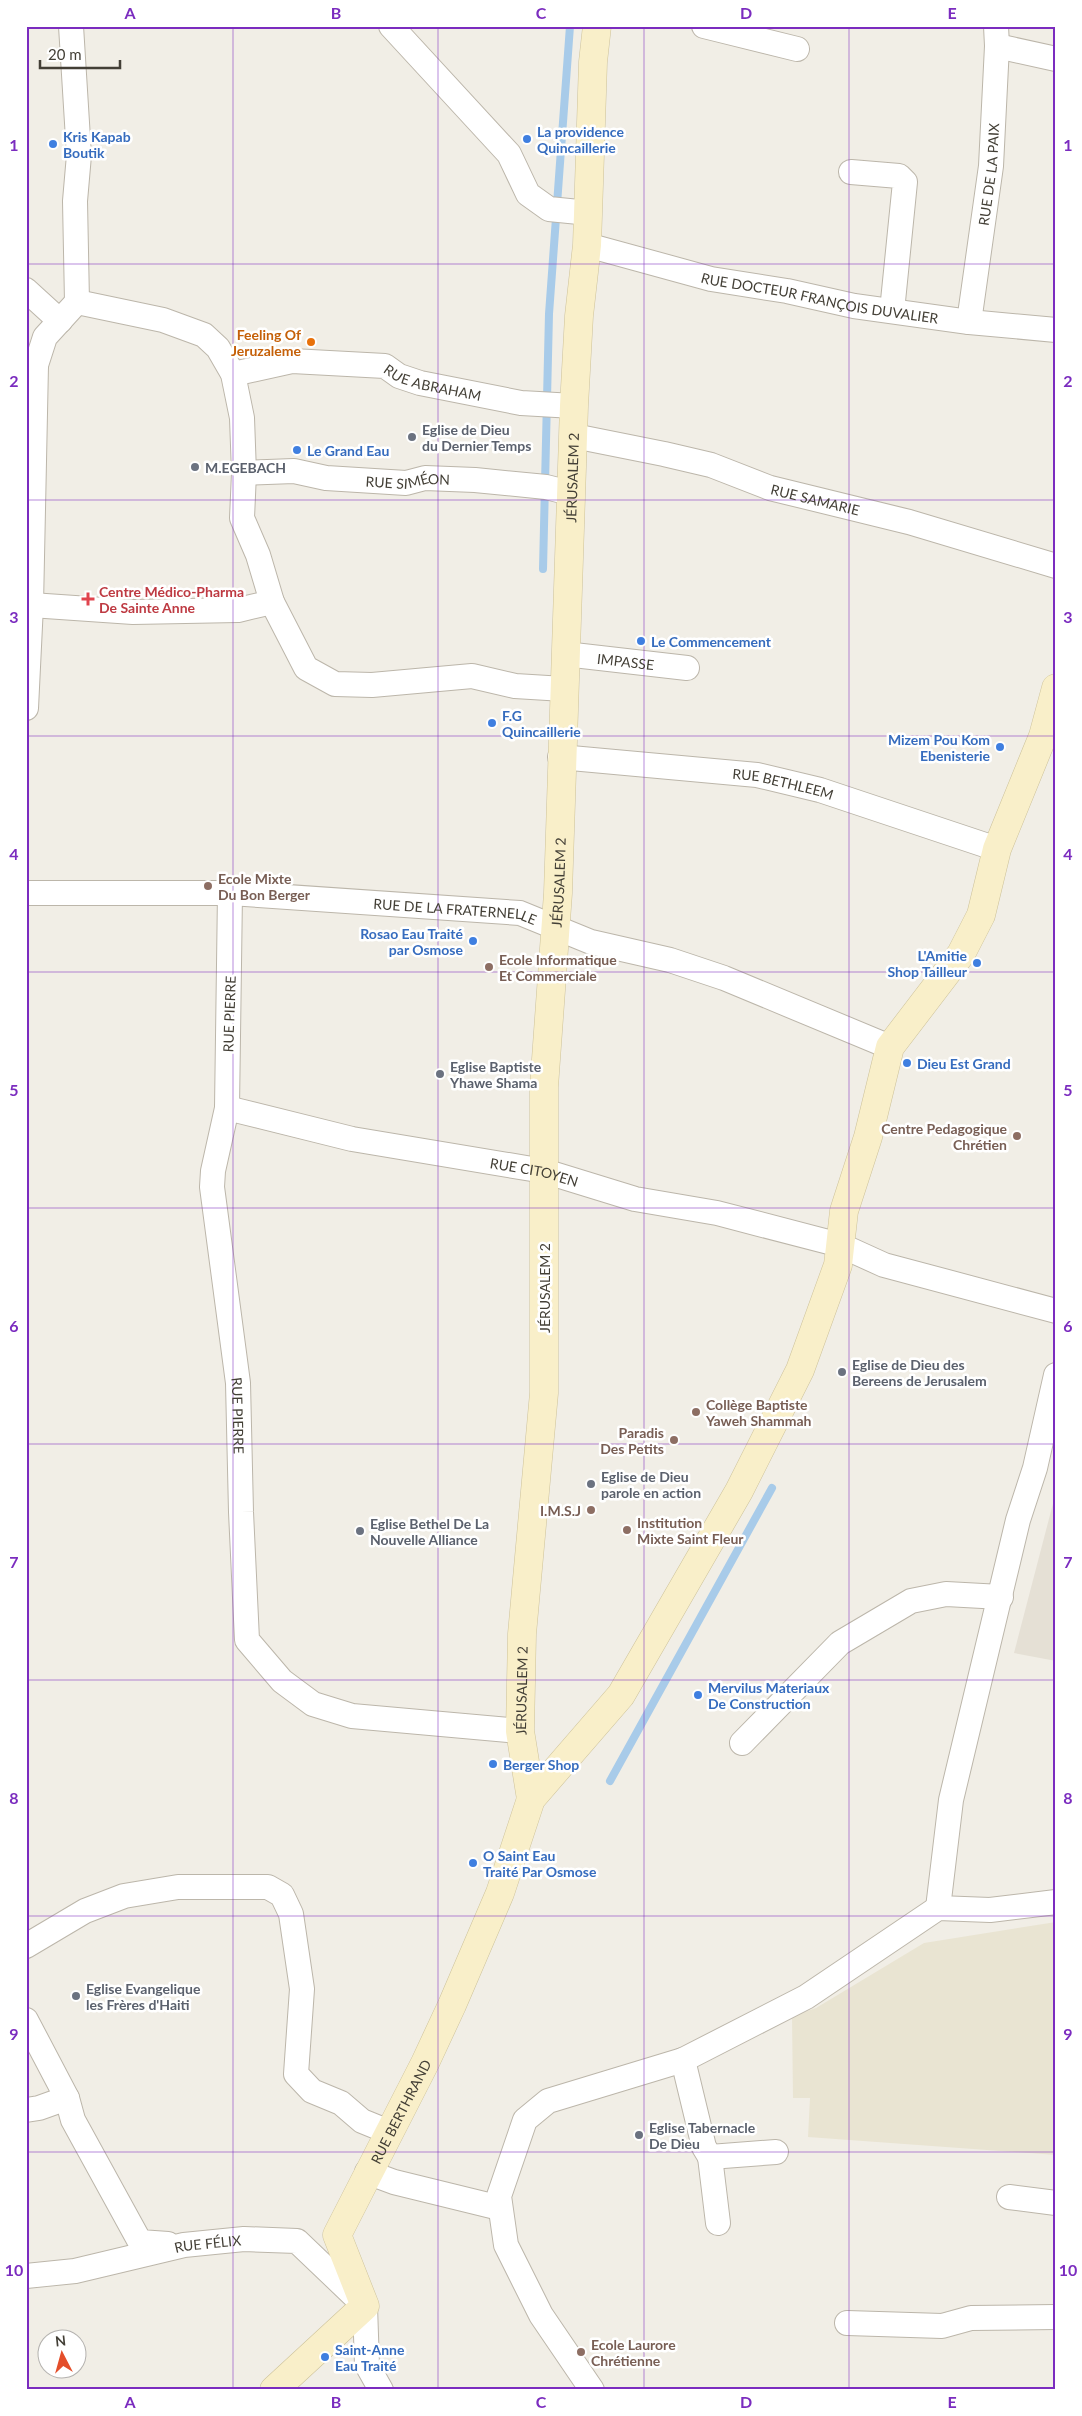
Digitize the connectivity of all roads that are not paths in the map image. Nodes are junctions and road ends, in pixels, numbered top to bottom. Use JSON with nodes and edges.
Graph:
{"nodes":[{"id":1,"x":72,"y":26,"type":"edge"},
{"id":2,"x":391,"y":26,"type":"edge"},
{"id":3,"x":598,"y":26,"type":"edge"},
{"id":4,"x":704,"y":26,"type":"edge"},
{"id":5,"x":996,"y":36,"type":"edge"},
{"id":6,"x":797,"y":50,"type":"dead end"},
{"id":7,"x":1056,"y":58,"type":"edge"},
{"id":8,"x":851,"y":172,"type":"dead end"},
{"id":9,"x":569,"y":212,"type":"junction"},
{"id":10,"x":587,"y":245,"type":"junction"},
{"id":11,"x":26,"y":290,"type":"edge"},
{"id":12,"x":77,"y":302,"type":"junction"},
{"id":13,"x":892,"y":311,"type":"junction"},
{"id":14,"x":60,"y":321,"type":"junction"},
{"id":15,"x":969,"y":322,"type":"junction"},
{"id":16,"x":1056,"y":330,"type":"edge"},
{"id":17,"x":31,"y":366,"type":"edge"},
{"id":18,"x":233,"y":374,"type":"junction"},
{"id":19,"x":574,"y":406,"type":"junction"},
{"id":20,"x":574,"y":436,"type":"junction"},
{"id":21,"x":244,"y":473,"type":"junction"},
{"id":22,"x":570,"y":493,"type":"junction"},
{"id":23,"x":30,"y":527,"type":"edge"},
{"id":24,"x":1056,"y":566,"type":"edge"},
{"id":25,"x":272,"y":602,"type":"junction"},
{"id":26,"x":31,"y":606,"type":"junction"},
{"id":27,"x":564,"y":654,"type":"junction"},
{"id":28,"x":687,"y":668,"type":"dead end"},
{"id":29,"x":1056,"y":688,"type":"edge"},
{"id":30,"x":564,"y":689,"type":"junction"},
{"id":31,"x":26,"y":708,"type":"edge"},
{"id":32,"x":560,"y":757,"type":"junction"},
{"id":33,"x":997,"y":849,"type":"junction"},
{"id":34,"x":230,"y":893,"type":"junction"},
{"id":35,"x":26,"y":894,"type":"edge"},
{"id":36,"x":556,"y":927,"type":"junction"},
{"id":37,"x":890,"y":1047,"type":"junction"},
{"id":38,"x":227,"y":1108,"type":"junction"},
{"id":39,"x":544,"y":1171,"type":"junction"},
{"id":40,"x":840,"y":1245,"type":"junction"},
{"id":41,"x":1056,"y":1311,"type":"edge"},
{"id":42,"x":1056,"y":1375,"type":"edge"},
{"id":43,"x":1001,"y":1597,"type":"junction"},
{"id":44,"x":520,"y":1731,"type":"junction"},
{"id":45,"x":742,"y":1743,"type":"dead end"},
{"id":46,"x":531,"y":1799,"type":"junction"},
{"id":47,"x":1056,"y":1902,"type":"edge"},
{"id":48,"x":938,"y":1908,"type":"junction"},
{"id":49,"x":26,"y":1946,"type":"edge"},
{"id":50,"x":26,"y":2020,"type":"edge"},
{"id":51,"x":683,"y":2060,"type":"junction"},
{"id":52,"x":67,"y":2098,"type":"junction"},
{"id":53,"x":26,"y":2110,"type":"edge"},
{"id":54,"x":388,"y":2132,"type":"junction"},
{"id":55,"x":776,"y":2152,"type":"dead end"},
{"id":56,"x":710,"y":2157,"type":"junction"},
{"id":57,"x":368,"y":2172,"type":"junction"},
{"id":58,"x":1009,"y":2197,"type":"dead end"},
{"id":59,"x":1056,"y":2203,"type":"edge"},
{"id":60,"x":500,"y":2208,"type":"junction"},
{"id":61,"x":718,"y":2223,"type":"dead end"},
{"id":62,"x":184,"y":2245,"type":"junction"},
{"id":63,"x":26,"y":2276,"type":"edge"},
{"id":64,"x":365,"y":2306,"type":"junction"},
{"id":65,"x":1056,"y":2317,"type":"edge"},
{"id":66,"x":848,"y":2323,"type":"dead end"},
{"id":67,"x":274,"y":2390,"type":"edge"},
{"id":68,"x":381,"y":2390,"type":"edge"},
{"id":69,"x":592,"y":2390,"type":"edge"}],
"edges":[{"from":1,"to":12,"type":"street"},
{"from":2,"to":9,"type":"street"},
{"from":3,"to":9,"type":"street","name":"JÉRUSALEM 2"},
{"from":4,"to":6,"type":"street"},
{"from":5,"to":7,"type":"street"},
{"from":5,"to":15,"type":"street","name":"RUE DE LA PAIX"},
{"from":8,"to":13,"type":"street"},
{"from":9,"to":10,"type":"street","name":"JÉRUSALEM 2"},
{"from":10,"to":13,"type":"street","name":"RUE DOCTEUR FRANÇOIS DUVALIER"},
{"from":10,"to":19,"type":"street","name":"JÉRUSALEM 2"},
{"from":11,"to":14,"type":"street"},
{"from":12,"to":14,"type":"street"},
{"from":12,"to":18,"type":"street"},
{"from":13,"to":15,"type":"street","name":"RUE DOCTEUR FRANÇOIS DUVALIER"},
{"from":14,"to":17,"type":"street"},
{"from":15,"to":16,"type":"street","name":"RUE DOCTEUR FRANÇOIS DUVALIER"},
{"from":17,"to":23,"type":"street"},
{"from":18,"to":19,"type":"street","name":"RUE ABRAHAM"},
{"from":18,"to":21,"type":"street"},
{"from":19,"to":20,"type":"street","name":"JÉRUSALEM 2"},
{"from":20,"to":22,"type":"street","name":"JÉRUSALEM 2"},
{"from":20,"to":24,"type":"street","name":"RUE SAMARIE"},
{"from":21,"to":22,"type":"street","name":"RUE SIMÉON"},
{"from":21,"to":25,"type":"street"},
{"from":22,"to":27,"type":"street","name":"JÉRUSALEM 2"},
{"from":23,"to":26,"type":"street"},
{"from":25,"to":26,"type":"street"},
{"from":25,"to":30,"type":"street"},
{"from":26,"to":31,"type":"street"},
{"from":27,"to":28,"type":"street","name":"IMPASSE"},
{"from":27,"to":30,"type":"street","name":"JÉRUSALEM 2"},
{"from":29,"to":33,"type":"street"},
{"from":30,"to":32,"type":"street","name":"JÉRUSALEM 2"},
{"from":32,"to":33,"type":"street","name":"RUE BETHLEEM"},
{"from":32,"to":36,"type":"street","name":"JÉRUSALEM 2"},
{"from":33,"to":37,"type":"street"},
{"from":34,"to":35,"type":"street","name":"RUE DE LA FRATERNELLE"},
{"from":34,"to":36,"type":"street","name":"RUE DE LA FRATERNELLE"},
{"from":34,"to":38,"type":"street","name":"RUE PIERRE"},
{"from":36,"to":37,"type":"street","name":"RUE DE LA FRATERNELLE"},
{"from":36,"to":39,"type":"street","name":"JÉRUSALEM 2"},
{"from":37,"to":40,"type":"street"},
{"from":38,"to":39,"type":"street","name":"RUE CITOYEN"},
{"from":38,"to":44,"type":"street","name":"RUE PIERRE"},
{"from":39,"to":40,"type":"street","name":"RUE CITOYEN"},
{"from":39,"to":44,"type":"street","name":"JÉRUSALEM 2"},
{"from":40,"to":41,"type":"street","name":"RUE CITOYEN"},
{"from":40,"to":46,"type":"street"},
{"from":42,"to":43,"type":"street"},
{"from":43,"to":45,"type":"street"},
{"from":43,"to":48,"type":"street"},
{"from":44,"to":46,"type":"street","name":"JÉRUSALEM 2"},
{"from":46,"to":54,"type":"street","name":"RUE BERTHRAND"},
{"from":47,"to":48,"type":"street"},
{"from":48,"to":51,"type":"street"},
{"from":49,"to":54,"type":"street"},
{"from":50,"to":52,"type":"street"},
{"from":51,"to":56,"type":"street"},
{"from":51,"to":60,"type":"street"},
{"from":52,"to":53,"type":"street"},
{"from":52,"to":62,"type":"street"},
{"from":54,"to":57,"type":"street","name":"RUE BERTHRAND"},
{"from":55,"to":56,"type":"street"},
{"from":56,"to":61,"type":"street"},
{"from":57,"to":60,"type":"street"},
{"from":57,"to":64,"type":"street","name":"RUE BERTHRAND"},
{"from":58,"to":59,"type":"street"},
{"from":60,"to":69,"type":"street"},
{"from":62,"to":63,"type":"street","name":"RUE FÉLIX"},
{"from":62,"to":64,"type":"street","name":"RUE FÉLIX"},
{"from":64,"to":67,"type":"street"},
{"from":64,"to":68,"type":"street"},
{"from":65,"to":66,"type":"street"}]}
